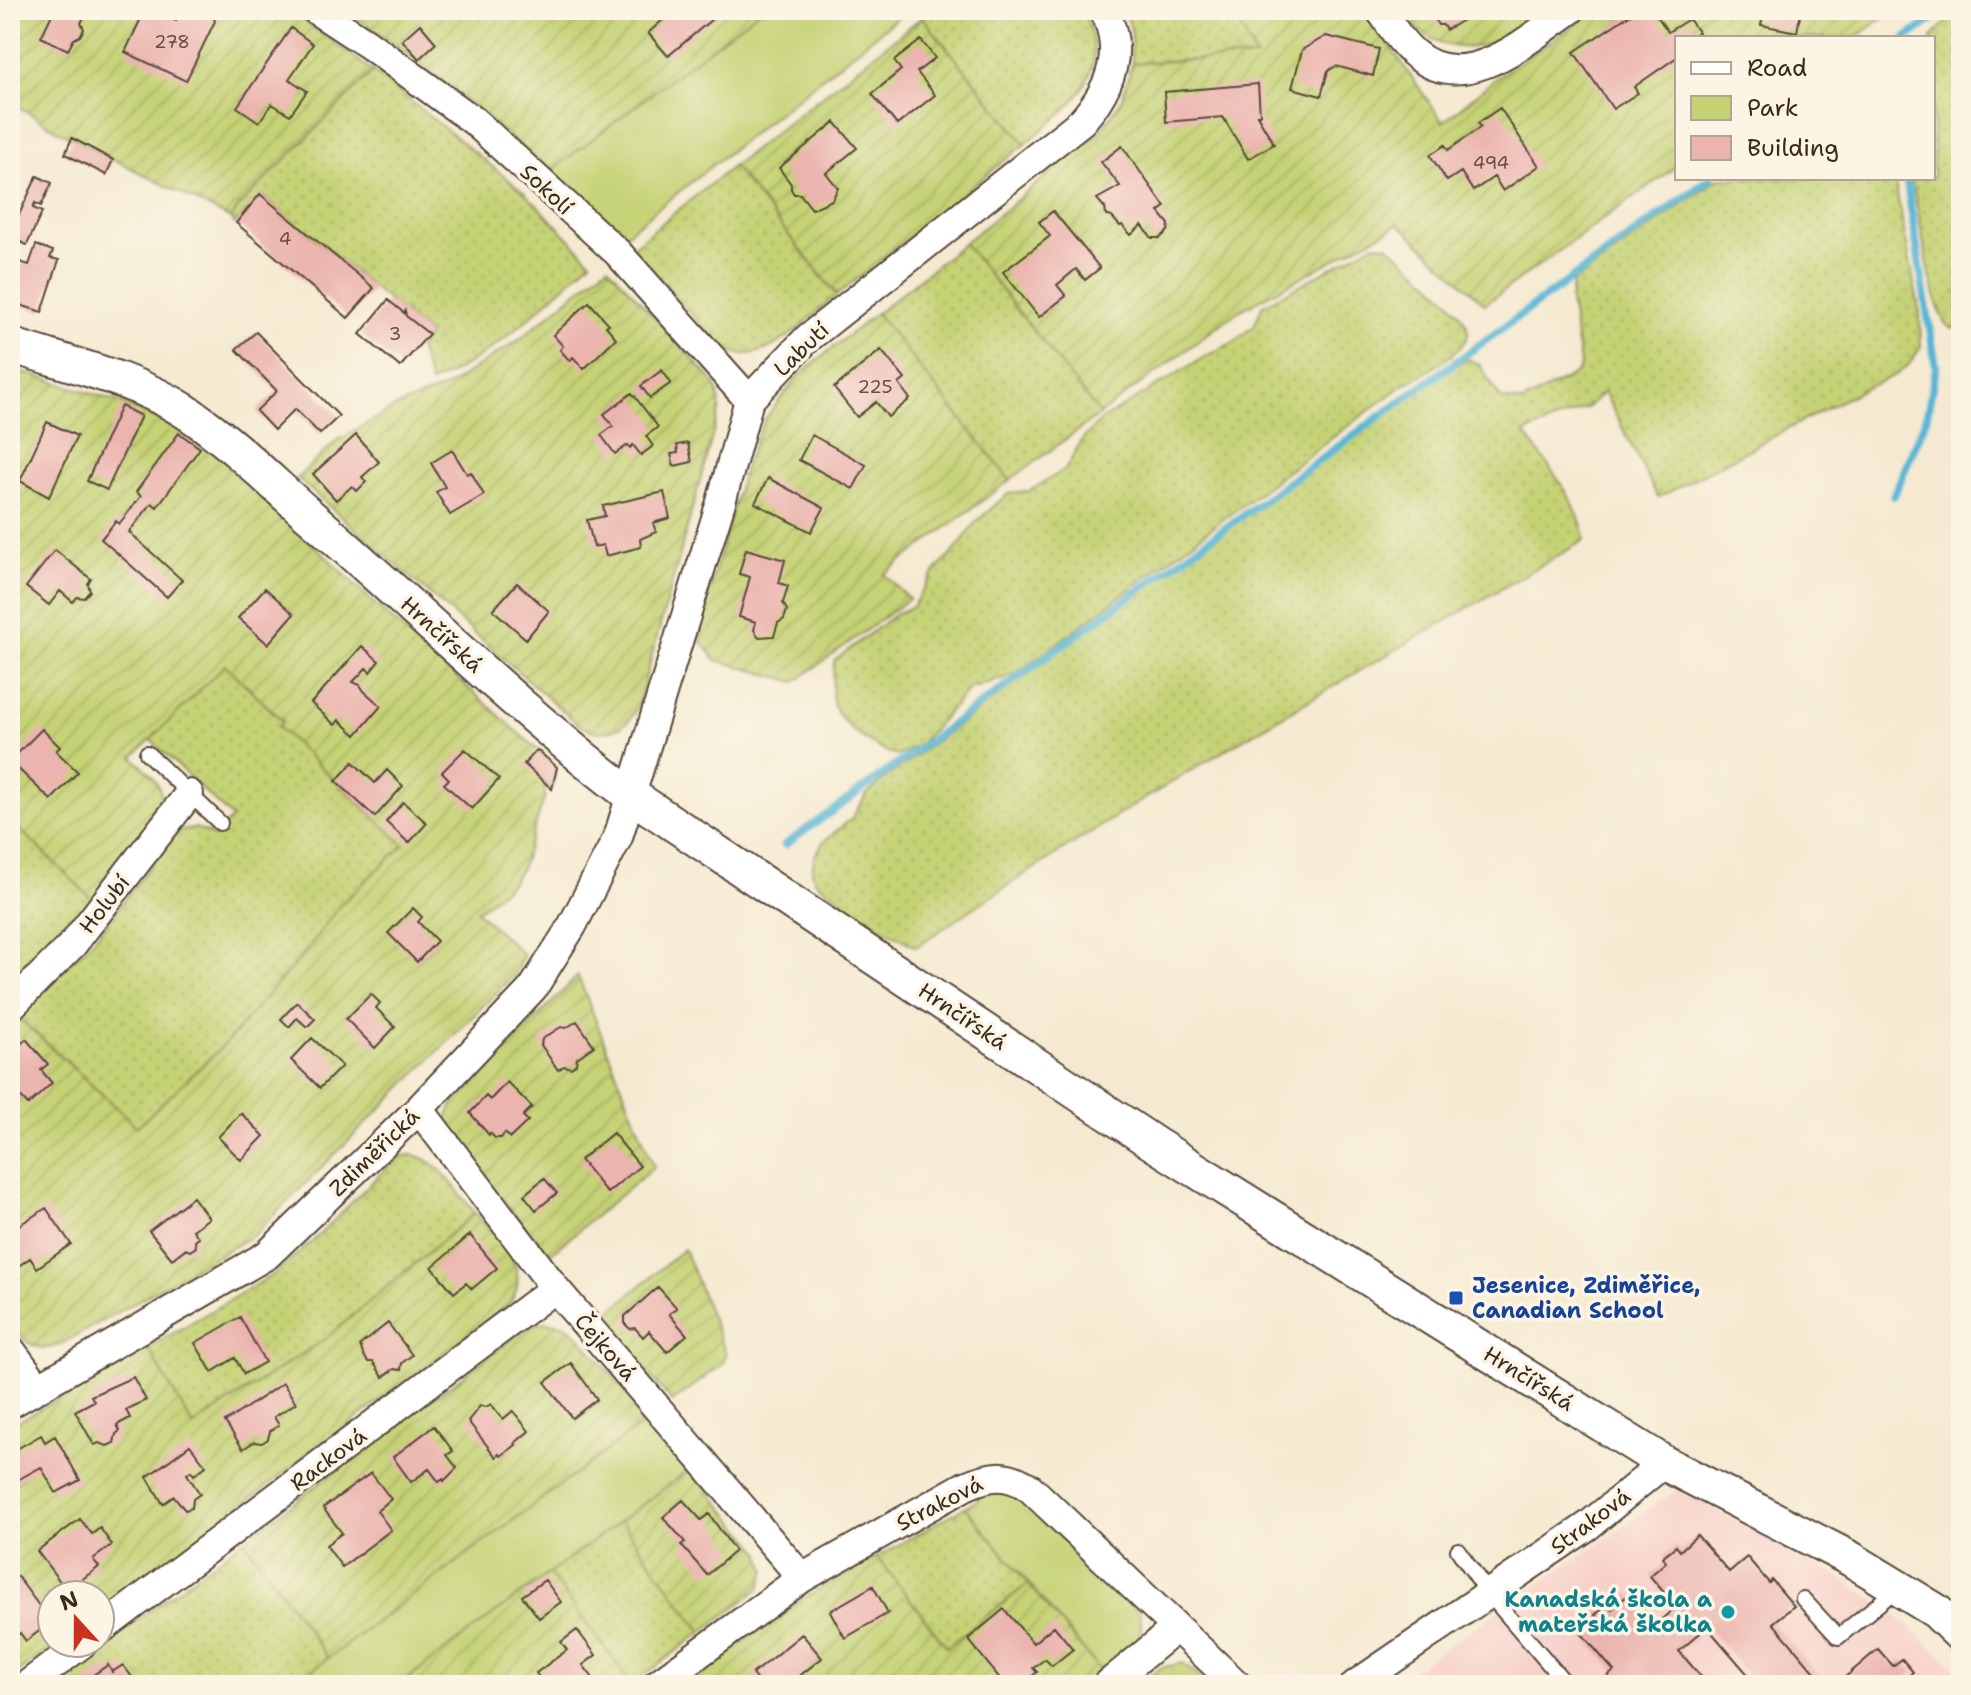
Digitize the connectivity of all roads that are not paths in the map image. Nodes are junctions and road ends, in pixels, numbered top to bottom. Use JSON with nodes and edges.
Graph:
{"nodes":[{"id":1,"x":316,"y":10,"type":"edge"},
{"id":2,"x":1104,"y":10,"type":"edge"},
{"id":3,"x":1380,"y":10,"type":"edge"},
{"id":4,"x":1570,"y":10,"type":"edge"},
{"id":5,"x":10,"y":345,"type":"edge"},
{"id":6,"x":749,"y":400,"type":"junction"},
{"id":7,"x":147,"y":753,"type":"dead end"},
{"id":8,"x":189,"y":794,"type":"junction"},
{"id":9,"x":629,"y":794,"type":"junction"},
{"id":10,"x":220,"y":823,"type":"dead end"},
{"id":11,"x":10,"y":1007,"type":"edge"},
{"id":12,"x":419,"y":1109,"type":"junction"},
{"id":13,"x":555,"y":1288,"type":"junction"},
{"id":14,"x":10,"y":1349,"type":"edge"},
{"id":15,"x":39,"y":1388,"type":"junction"},
{"id":16,"x":10,"y":1404,"type":"edge"},
{"id":17,"x":1664,"y":1463,"type":"junction"},
{"id":18,"x":1458,"y":1550,"type":"dead end"},
{"id":19,"x":802,"y":1578,"type":"junction"},
{"id":20,"x":1898,"y":1588,"type":"junction"},
{"id":21,"x":1489,"y":1594,"type":"junction"},
{"id":22,"x":1803,"y":1599,"type":"dead end"},
{"id":23,"x":116,"y":1618,"type":"edge"},
{"id":24,"x":1176,"y":1628,"type":"junction"},
{"id":25,"x":1961,"y":1635,"type":"edge"},
{"id":26,"x":62,"y":1659,"type":"edge"},
{"id":27,"x":27,"y":1685,"type":"edge"},
{"id":28,"x":656,"y":1685,"type":"edge"},
{"id":29,"x":1107,"y":1685,"type":"edge"},
{"id":30,"x":1237,"y":1685,"type":"edge"},
{"id":31,"x":1355,"y":1685,"type":"edge"},
{"id":32,"x":1567,"y":1685,"type":"edge"}],
"edges":[{"from":1,"to":6,"type":"street","name":"Sokolí"},
{"from":2,"to":6,"type":"street","name":"Labutí"},
{"from":3,"to":4,"type":"street"},
{"from":5,"to":9,"type":"street","name":"Hrnčířská"},
{"from":6,"to":9,"type":"street","name":"Labutí"},
{"from":7,"to":8,"type":"lane"},
{"from":8,"to":10,"type":"lane"},
{"from":8,"to":11,"type":"street","name":"Holubí"},
{"from":9,"to":12,"type":"street","name":"Zdiměřická"},
{"from":9,"to":17,"type":"street","name":"Hrnčířská"},
{"from":12,"to":13,"type":"street","name":"Čejková"},
{"from":12,"to":15,"type":"street","name":"Zdiměřická"},
{"from":13,"to":19,"type":"street","name":"Čejková"},
{"from":13,"to":23,"type":"street","name":"Racková"},
{"from":14,"to":15,"type":"street"},
{"from":15,"to":16,"type":"street","name":"Zdiměřická"},
{"from":17,"to":20,"type":"street","name":"Hrnčířská"},
{"from":17,"to":21,"type":"street","name":"Straková"},
{"from":18,"to":21,"type":"lane"},
{"from":19,"to":24,"type":"street","name":"Straková"},
{"from":19,"to":28,"type":"street","name":"Straková"},
{"from":20,"to":22,"type":"lane"},
{"from":20,"to":25,"type":"street","name":"Hrnčířská"},
{"from":21,"to":31,"type":"street","name":"Straková"},
{"from":21,"to":32,"type":"lane"},
{"from":24,"to":29,"type":"street"},
{"from":24,"to":30,"type":"street","name":"Straková"},
{"from":26,"to":27,"type":"street"}]}
